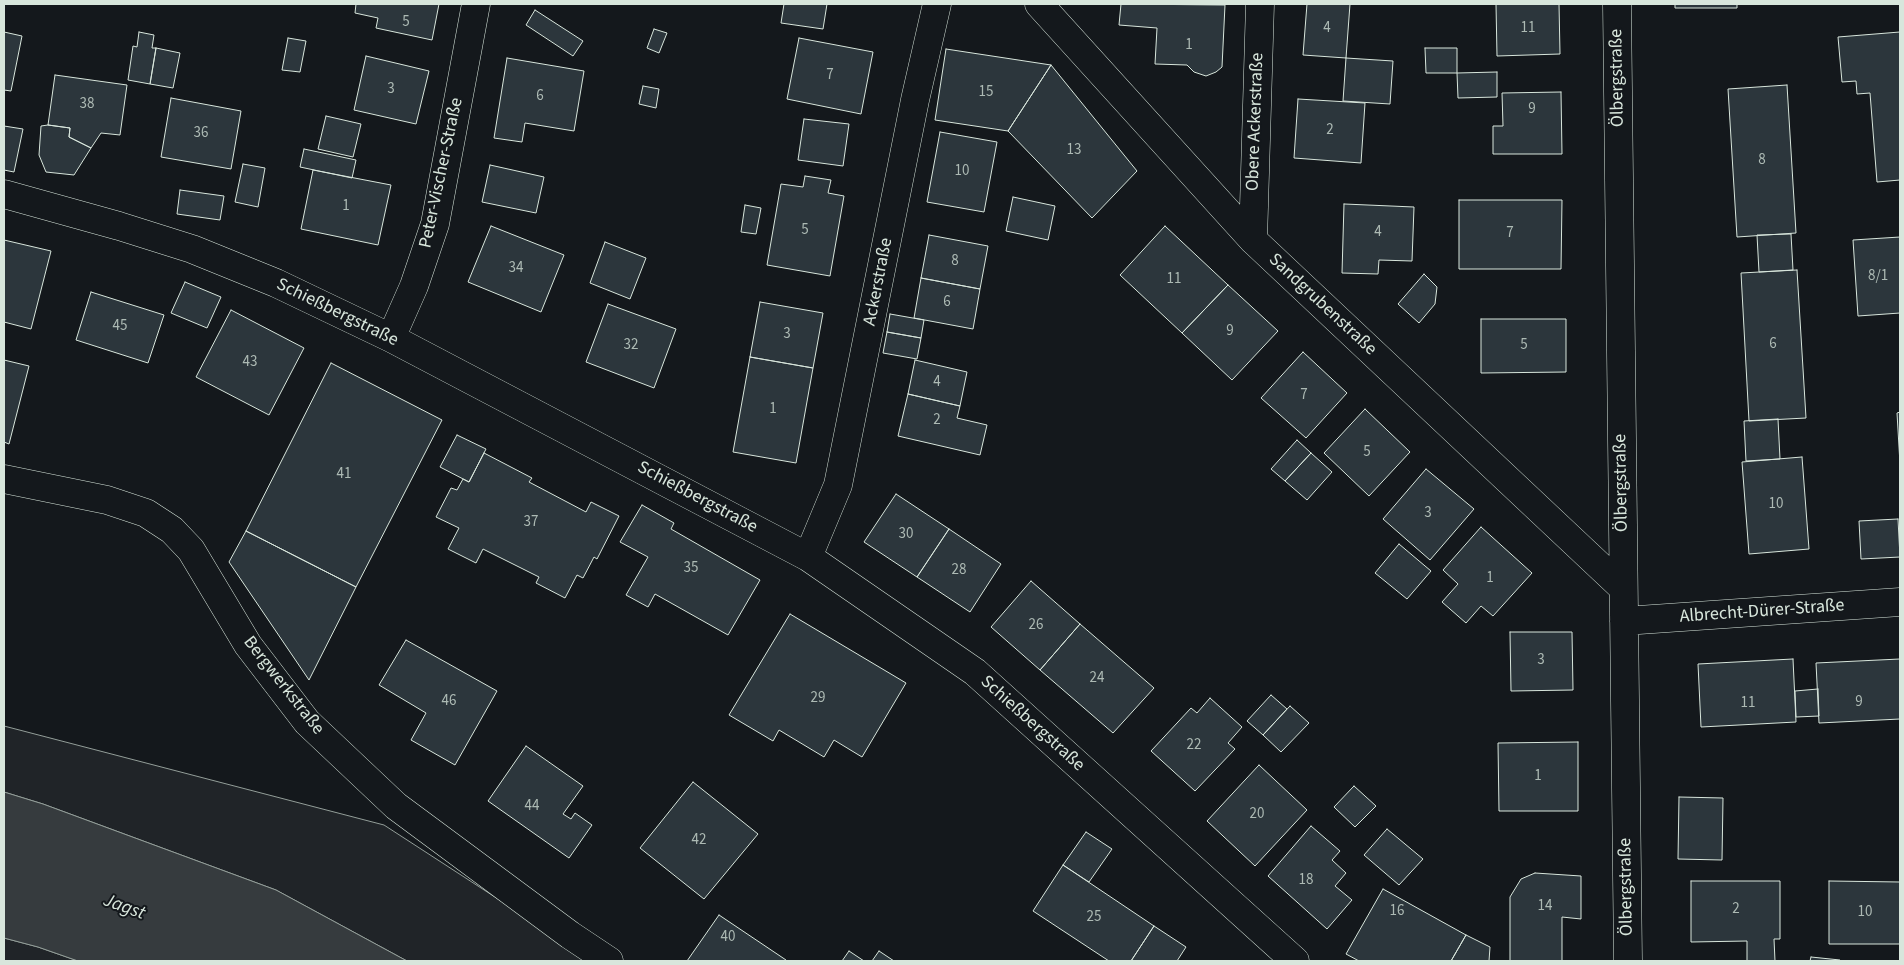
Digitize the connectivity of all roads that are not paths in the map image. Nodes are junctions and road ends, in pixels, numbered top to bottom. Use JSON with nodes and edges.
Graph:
{"nodes":[{"id":1,"x":476,"y":4,"type":"edge"},
{"id":2,"x":936,"y":4,"type":"edge"},
{"id":3,"x":1039,"y":4,"type":"edge"},
{"id":4,"x":1260,"y":4,"type":"edge"},
{"id":5,"x":1617,"y":4,"type":"edge"},
{"id":6,"x":4,"y":194,"type":"edge"},
{"id":7,"x":1253,"y":240,"type":"junction"},
{"id":8,"x":390,"y":338,"type":"junction"},
{"id":9,"x":4,"y":479,"type":"edge"},
{"id":10,"x":808,"y":557,"type":"junction"},
{"id":11,"x":1623,"y":588,"type":"junction"},
{"id":12,"x":1900,"y":602,"type":"edge"},
{"id":13,"x":1624,"y":622,"type":"junction"},
{"id":14,"x":609,"y":961,"type":"edge"},
{"id":15,"x":1295,"y":961,"type":"edge"},
{"id":16,"x":1628,"y":961,"type":"edge"}],
"edges":[{"from":1,"to":8,"type":"street","name":"Peter-Vischer-Straße"},
{"from":2,"to":10,"type":"street","name":"Ackerstraße"},
{"from":3,"to":7,"type":"street","name":"Sandgrubenstraße"},
{"from":4,"to":7,"type":"street","name":"Obere Ackerstraße"},
{"from":5,"to":11,"type":"street","name":"Ölbergstraße"},
{"from":6,"to":8,"type":"street","name":"Schießbergstraße"},
{"from":7,"to":11,"type":"street","name":"Sandgrubenstraße"},
{"from":8,"to":10,"type":"street","name":"Schießbergstraße"},
{"from":9,"to":14,"type":"street","name":"Bergwerkstraße"},
{"from":10,"to":15,"type":"street","name":"Schießbergstraße"},
{"from":11,"to":13,"type":"street","name":"Ölbergstraße"},
{"from":12,"to":13,"type":"street","name":"Albrecht-Dürer-Straße"},
{"from":13,"to":16,"type":"street","name":"Ölbergstraße"}]}
